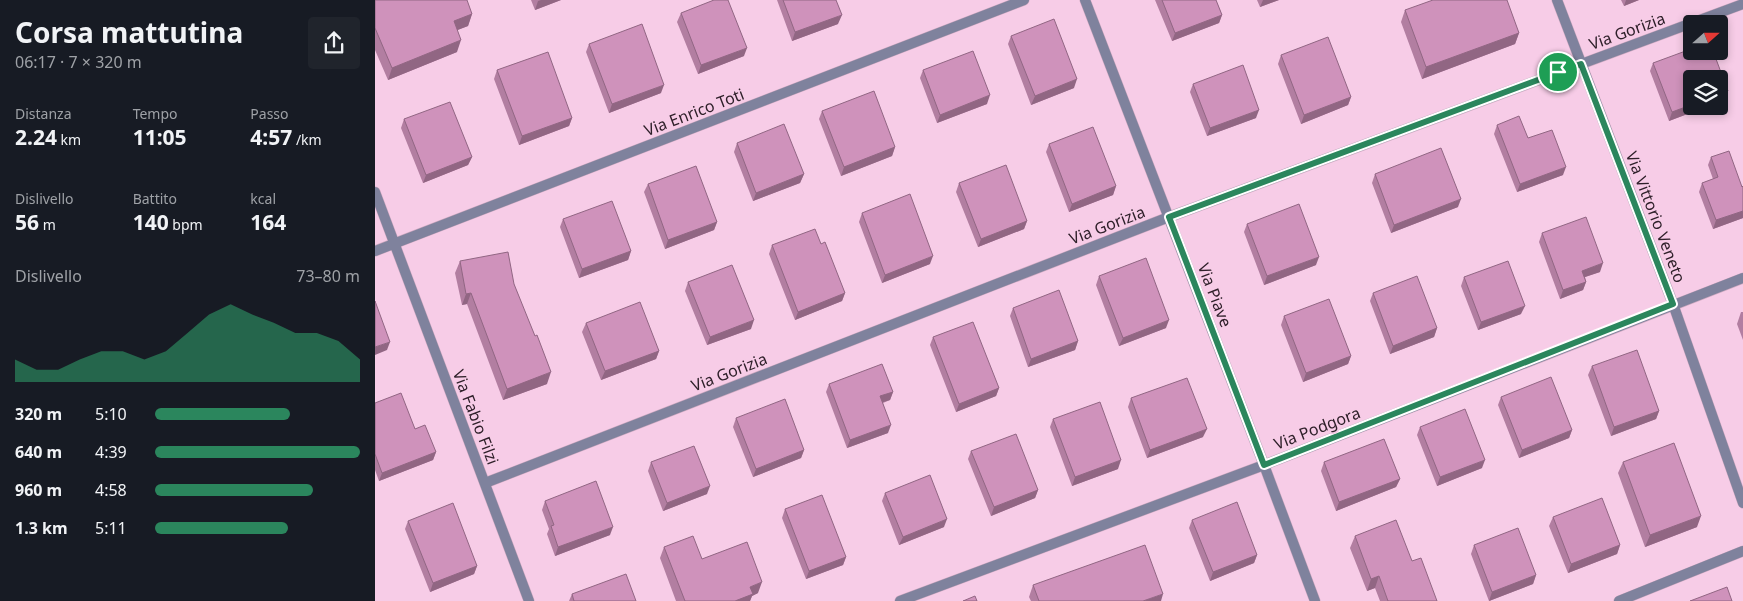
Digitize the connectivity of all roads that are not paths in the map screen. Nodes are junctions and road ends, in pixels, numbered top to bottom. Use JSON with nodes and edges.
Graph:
{"nodes":[{"id":1,"x":1024,"y":0,"type":"edge"},
{"id":2,"x":1085,"y":0,"type":"edge"},
{"id":3,"x":1557,"y":0,"type":"edge"},
{"id":4,"x":1743,"y":4,"type":"edge"},
{"id":5,"x":1581,"y":64,"type":"junction"},
{"id":6,"x":375,"y":192,"type":"edge"},
{"id":7,"x":1169,"y":217,"type":"junction"},
{"id":8,"x":395,"y":244,"type":"junction"},
{"id":9,"x":375,"y":251,"type":"edge"},
{"id":10,"x":1743,"y":278,"type":"edge"},
{"id":11,"x":1673,"y":304,"type":"junction"},
{"id":12,"x":1264,"y":465,"type":"junction"},
{"id":13,"x":485,"y":483,"type":"junction"},
{"id":14,"x":1743,"y":503,"type":"edge"},
{"id":15,"x":1743,"y":551,"type":"edge"},
{"id":16,"x":529,"y":601,"type":"edge"},
{"id":17,"x":900,"y":601,"type":"edge"},
{"id":18,"x":1315,"y":601,"type":"edge"},
{"id":19,"x":1619,"y":601,"type":"edge"}],
"edges":[{"from":1,"to":8,"type":"street","name":"Via Enrico Toti"},
{"from":2,"to":7,"type":"street","name":"Via Piave"},
{"from":3,"to":5,"type":"street","name":"Via Vittorio Veneto"},
{"from":4,"to":5,"type":"street","name":"Via Gorizia"},
{"from":5,"to":7,"type":"street","name":"Via Gorizia"},
{"from":5,"to":11,"type":"street","name":"Via Vittorio Veneto"},
{"from":6,"to":8,"type":"street","name":"Via Fabio Filzi"},
{"from":7,"to":12,"type":"street","name":"Via Piave"},
{"from":7,"to":13,"type":"street","name":"Via Gorizia"},
{"from":8,"to":9,"type":"street","name":"Via Enrico Toti"},
{"from":8,"to":13,"type":"street","name":"Via Fabio Filzi"},
{"from":10,"to":11,"type":"street","name":"Via Podgora"},
{"from":11,"to":12,"type":"street","name":"Via Podgora"},
{"from":11,"to":14,"type":"street","name":"Via Vittorio Veneto"},
{"from":12,"to":17,"type":"street","name":"Via Podgora"},
{"from":12,"to":18,"type":"street","name":"Via Piave"},
{"from":13,"to":16,"type":"street","name":"Via Fabio Filzi"},
{"from":15,"to":19,"type":"street"}]}
